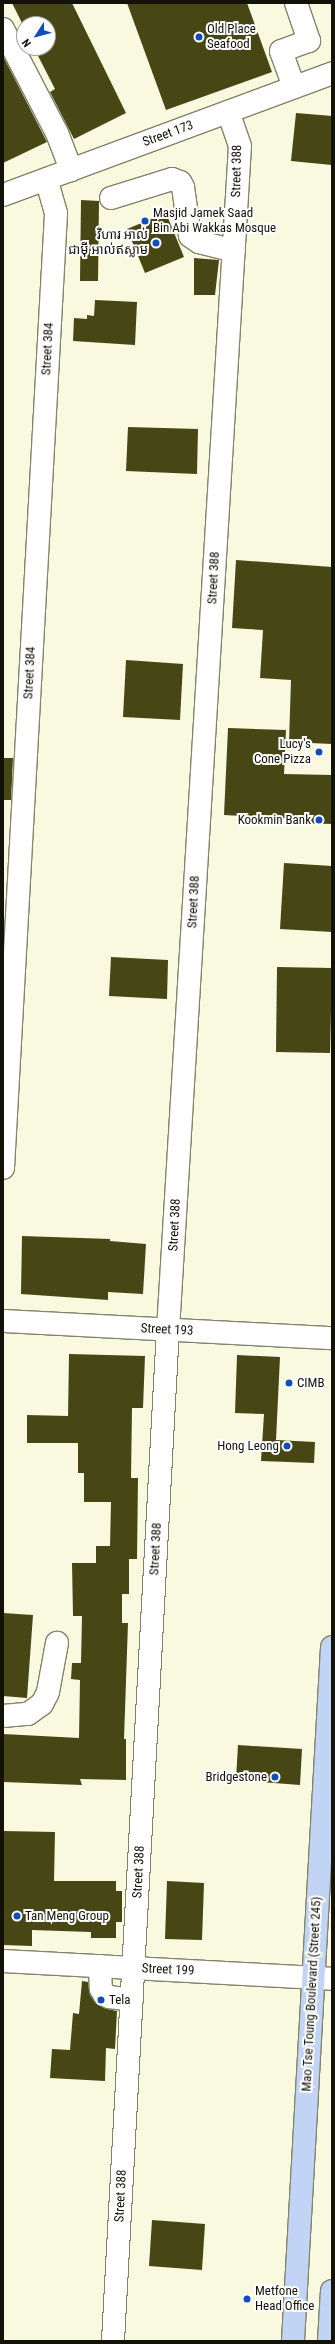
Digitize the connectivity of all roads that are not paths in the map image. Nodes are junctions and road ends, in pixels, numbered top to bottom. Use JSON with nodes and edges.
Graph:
{"nodes":[{"id":1,"x":296,"y":3,"type":"edge"},
{"id":2,"x":3,"y":29,"type":"edge"},
{"id":3,"x":332,"y":73,"type":"edge"},
{"id":4,"x":294,"y":87,"type":"junction"},
{"id":5,"x":228,"y":112,"type":"junction"},
{"id":6,"x":71,"y":170,"type":"junction"},
{"id":7,"x":46,"y":179,"type":"junction"},
{"id":8,"x":3,"y":195,"type":"edge"},
{"id":9,"x":110,"y":198,"type":"dead end"},
{"id":10,"x":234,"y":251,"type":"junction"},
{"id":11,"x":3,"y":1168,"type":"edge"},
{"id":12,"x":3,"y":1321,"type":"edge"},
{"id":13,"x":168,"y":1330,"type":"junction"},
{"id":14,"x":332,"y":1338,"type":"edge"},
{"id":15,"x":57,"y":1643,"type":"dead end"},
{"id":16,"x":332,"y":1647,"type":"edge"},
{"id":17,"x":3,"y":1716,"type":"edge"},
{"id":18,"x":3,"y":1961,"type":"edge"},
{"id":19,"x":100,"y":1966,"type":"junction"},
{"id":20,"x":133,"y":1968,"type":"junction"},
{"id":21,"x":323,"y":1978,"type":"edge"},
{"id":22,"x":132,"y":2000,"type":"junction"},
{"id":23,"x":332,"y":2291,"type":"edge"},
{"id":24,"x":113,"y":2341,"type":"edge"},
{"id":25,"x":293,"y":2341,"type":"edge"},
{"id":26,"x":329,"y":2341,"type":"edge"}],
"edges":[{"from":1,"to":4,"type":"street"},
{"from":2,"to":6,"type":"street"},
{"from":3,"to":4,"type":"street","name":"Street 173"},
{"from":4,"to":5,"type":"street","name":"Street 173"},
{"from":5,"to":6,"type":"street","name":"Street 173"},
{"from":5,"to":10,"type":"street","name":"Street 388"},
{"from":6,"to":7,"type":"street","name":"Street 173"},
{"from":7,"to":8,"type":"street","name":"Street 173"},
{"from":7,"to":11,"type":"street","name":"Street 384"},
{"from":9,"to":10,"type":"street"},
{"from":10,"to":13,"type":"street","name":"Street 388"},
{"from":12,"to":13,"type":"street","name":"Street 193"},
{"from":13,"to":14,"type":"street","name":"Street 193"},
{"from":13,"to":20,"type":"street","name":"Street 388"},
{"from":15,"to":17,"type":"street"},
{"from":16,"to":21,"type":"main road","name":"Mao Tse Toung Boulevard (Street 245)"},
{"from":18,"to":19,"type":"street","name":"Street 199"},
{"from":19,"to":20,"type":"street","name":"Street 199"},
{"from":19,"to":22,"type":"street"},
{"from":20,"to":21,"type":"street","name":"Street 199"},
{"from":20,"to":22,"type":"street","name":"Street 388"},
{"from":21,"to":25,"type":"main road","name":"Mao Tse Toung Boulevard (Street 245)"},
{"from":22,"to":24,"type":"street","name":"Street 388"},
{"from":23,"to":26,"type":"main road"}]}
